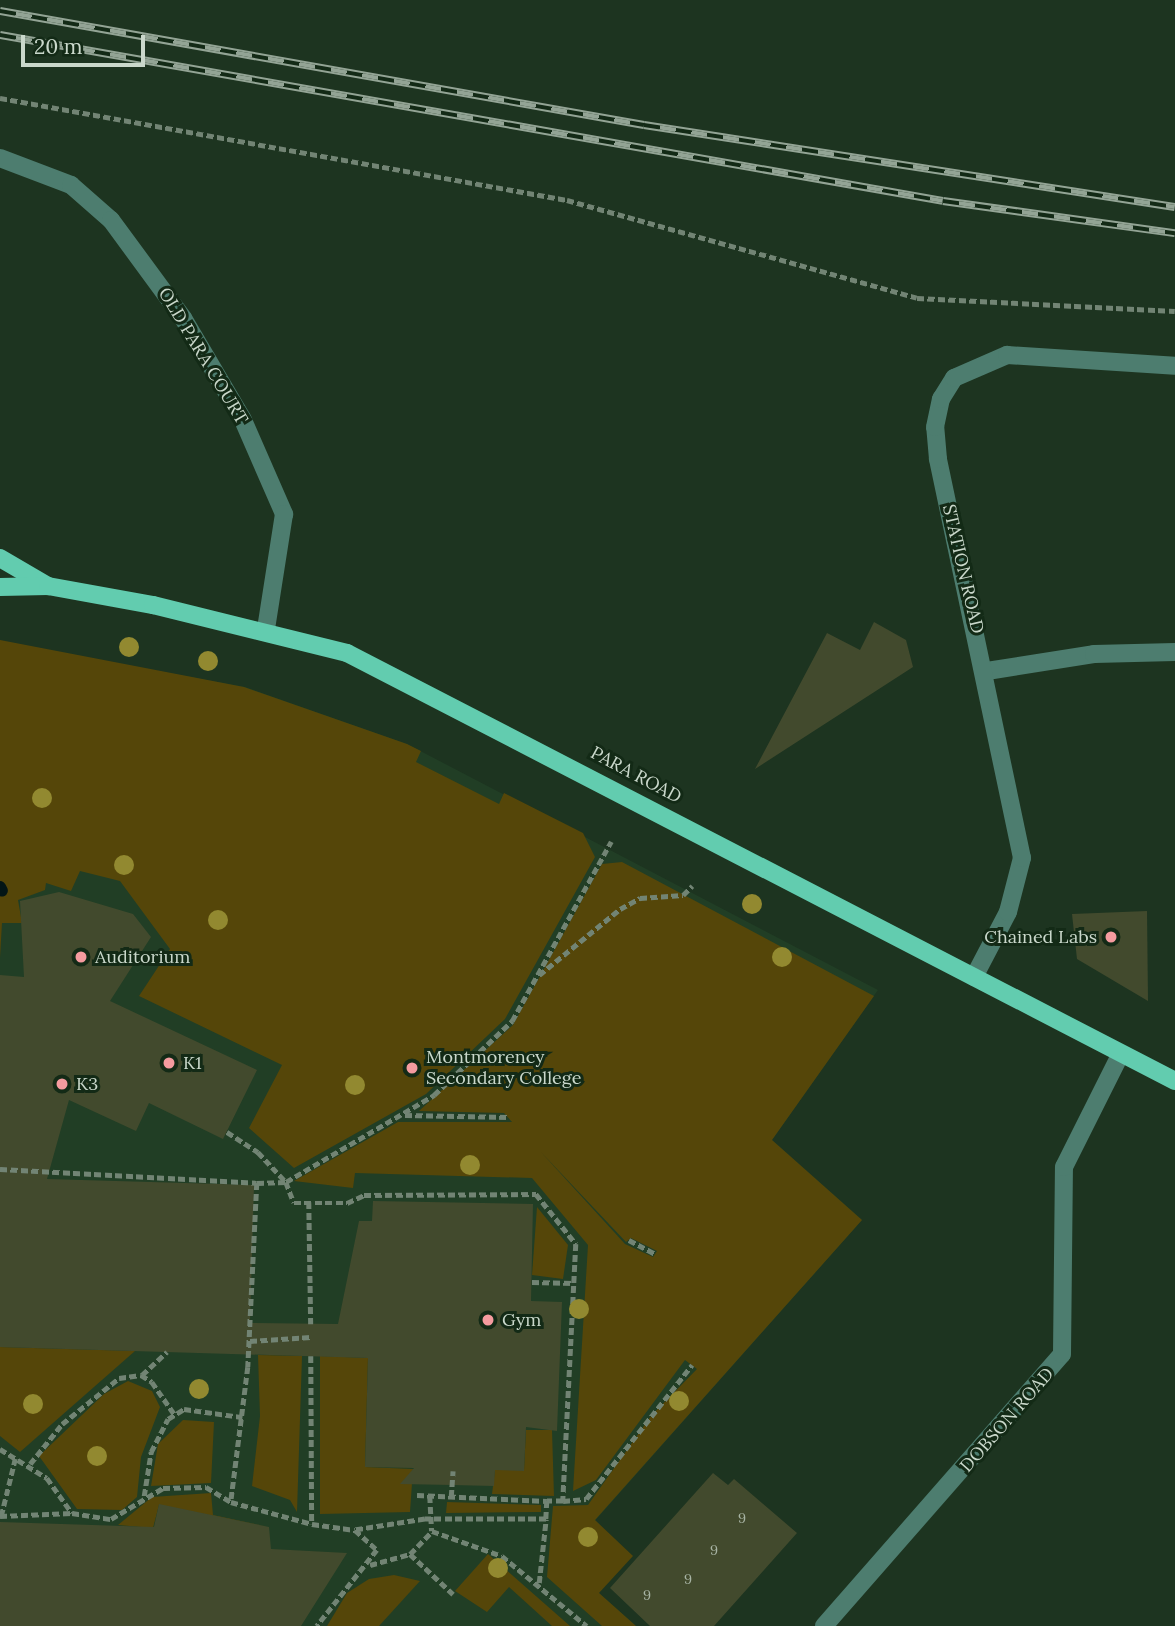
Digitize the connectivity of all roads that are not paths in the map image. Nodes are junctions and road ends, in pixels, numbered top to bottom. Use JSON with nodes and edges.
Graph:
{"nodes":[{"id":1,"x":0,"y":158,"type":"edge"},
{"id":2,"x":1175,"y":366,"type":"edge"},
{"id":3,"x":0,"y":558,"type":"edge"},
{"id":4,"x":48,"y":586,"type":"junction"},
{"id":5,"x":0,"y":587,"type":"edge"},
{"id":6,"x":266,"y":629,"type":"junction"},
{"id":7,"x":1175,"y":652,"type":"edge"},
{"id":8,"x":987,"y":671,"type":"junction"},
{"id":9,"x":974,"y":977,"type":"junction"},
{"id":10,"x":1121,"y":1053,"type":"junction"},
{"id":11,"x":1175,"y":1081,"type":"edge"},
{"id":12,"x":824,"y":1626,"type":"edge"}],
"edges":[{"from":1,"to":6,"type":"street","name":"OLD PARA COURT"},
{"from":2,"to":8,"type":"street","name":"STATION ROAD"},
{"from":3,"to":4,"type":"main road","name":"PARA ROAD"},
{"from":4,"to":5,"type":"main road","name":"PARA ROAD"},
{"from":4,"to":6,"type":"main road","name":"PARA ROAD"},
{"from":6,"to":9,"type":"main road","name":"PARA ROAD"},
{"from":7,"to":8,"type":"street"},
{"from":8,"to":9,"type":"street","name":"STATION ROAD"},
{"from":9,"to":10,"type":"main road","name":"PARA ROAD"},
{"from":10,"to":11,"type":"main road","name":"PARA ROAD"},
{"from":10,"to":12,"type":"street","name":"DOBSON ROAD"}]}
